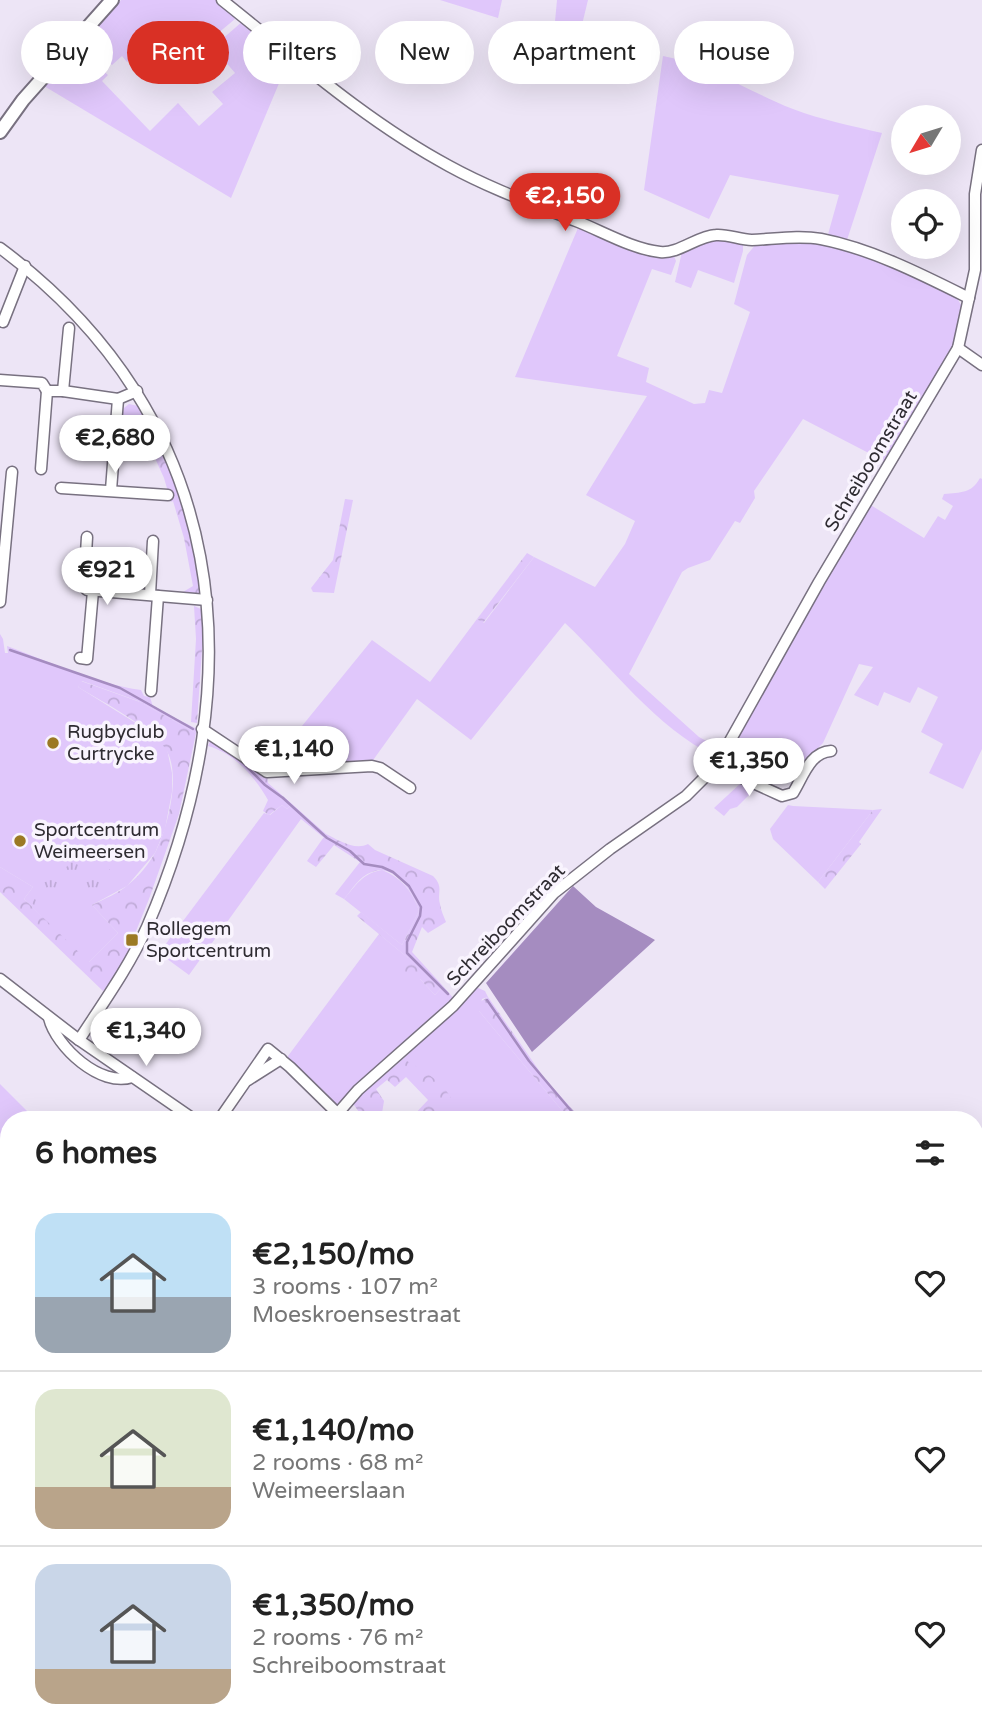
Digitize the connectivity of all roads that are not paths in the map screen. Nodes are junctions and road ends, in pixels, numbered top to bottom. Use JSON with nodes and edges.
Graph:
{"nodes":[{"id":1,"x":112,"y":0,"type":"edge"},
{"id":2,"x":222,"y":0,"type":"edge"},
{"id":3,"x":0,"y":132,"type":"edge"},
{"id":4,"x":982,"y":150,"type":"edge"},
{"id":5,"x":0,"y":248,"type":"edge"},
{"id":6,"x":25,"y":266,"type":"junction"},
{"id":7,"x":969,"y":298,"type":"junction"},
{"id":8,"x":3,"y":323,"type":"dead end"},
{"id":9,"x":69,"y":328,"type":"dead end"},
{"id":10,"x":958,"y":348,"type":"junction"},
{"id":11,"x":982,"y":365,"type":"edge"},
{"id":12,"x":0,"y":380,"type":"edge"},
{"id":13,"x":47,"y":391,"type":"junction"},
{"id":14,"x":63,"y":391,"type":"junction"},
{"id":15,"x":137,"y":391,"type":"junction"},
{"id":16,"x":118,"y":399,"type":"junction"},
{"id":17,"x":41,"y":469,"type":"dead end"},
{"id":18,"x":12,"y":472,"type":"dead end"},
{"id":19,"x":61,"y":488,"type":"dead end"},
{"id":20,"x":111,"y":490,"type":"junction"},
{"id":21,"x":168,"y":495,"type":"dead end"},
{"id":22,"x":87,"y":537,"type":"dead end"},
{"id":23,"x":153,"y":541,"type":"dead end"},
{"id":24,"x":1,"y":558,"type":"edge"},
{"id":25,"x":93,"y":591,"type":"junction"},
{"id":26,"x":154,"y":595,"type":"junction"},
{"id":27,"x":207,"y":600,"type":"junction"},
{"id":28,"x":0,"y":602,"type":"edge"},
{"id":29,"x":80,"y":658,"type":"dead end"},
{"id":30,"x":151,"y":691,"type":"dead end"},
{"id":31,"x":202,"y":729,"type":"junction"},
{"id":32,"x":831,"y":751,"type":"dead end"},
{"id":33,"x":716,"y":766,"type":"junction"},
{"id":34,"x":410,"y":788,"type":"dead end"},
{"id":35,"x":0,"y":979,"type":"edge"},
{"id":36,"x":49,"y":1018,"type":"junction"},
{"id":37,"x":79,"y":1040,"type":"junction"},
{"id":38,"x":282,"y":1059,"type":"junction"},
{"id":39,"x":132,"y":1077,"type":"junction"},
{"id":40,"x":245,"y":1082,"type":"junction"},
{"id":41,"x":182,"y":1111,"type":"edge"},
{"id":42,"x":225,"y":1111,"type":"edge"},
{"id":43,"x":330,"y":1111,"type":"edge"},
{"id":44,"x":339,"y":1111,"type":"edge"}],
"edges":[{"from":1,"to":3,"type":"street"},
{"from":2,"to":7,"type":"street"},
{"from":4,"to":7,"type":"street","name":"Schreiboomstraat"},
{"from":5,"to":6,"type":"street"},
{"from":6,"to":8,"type":"street"},
{"from":6,"to":15,"type":"street"},
{"from":7,"to":10,"type":"street","name":"Schreiboomstraat"},
{"from":9,"to":14,"type":"street"},
{"from":10,"to":11,"type":"street"},
{"from":10,"to":33,"type":"street","name":"Schreiboomstraat"},
{"from":12,"to":13,"type":"street"},
{"from":13,"to":14,"type":"street"},
{"from":13,"to":17,"type":"street"},
{"from":14,"to":16,"type":"street"},
{"from":15,"to":16,"type":"street"},
{"from":15,"to":27,"type":"street"},
{"from":16,"to":20,"type":"street"},
{"from":18,"to":24,"type":"street"},
{"from":19,"to":20,"type":"street"},
{"from":20,"to":21,"type":"street"},
{"from":22,"to":25,"type":"street"},
{"from":23,"to":26,"type":"street"},
{"from":24,"to":28,"type":"street"},
{"from":25,"to":26,"type":"street"},
{"from":25,"to":29,"type":"street"},
{"from":26,"to":27,"type":"street"},
{"from":26,"to":30,"type":"street"},
{"from":27,"to":31,"type":"street"},
{"from":31,"to":34,"type":"street"},
{"from":31,"to":37,"type":"street"},
{"from":32,"to":33,"type":"street"},
{"from":33,"to":44,"type":"street","name":"Schreiboomstraat"},
{"from":35,"to":36,"type":"street"},
{"from":36,"to":37,"type":"street"},
{"from":36,"to":39,"type":"street"},
{"from":37,"to":39,"type":"street"},
{"from":38,"to":40,"type":"street"},
{"from":38,"to":40,"type":"street"},
{"from":38,"to":43,"type":"street"},
{"from":39,"to":41,"type":"street"},
{"from":40,"to":42,"type":"street"}]}
